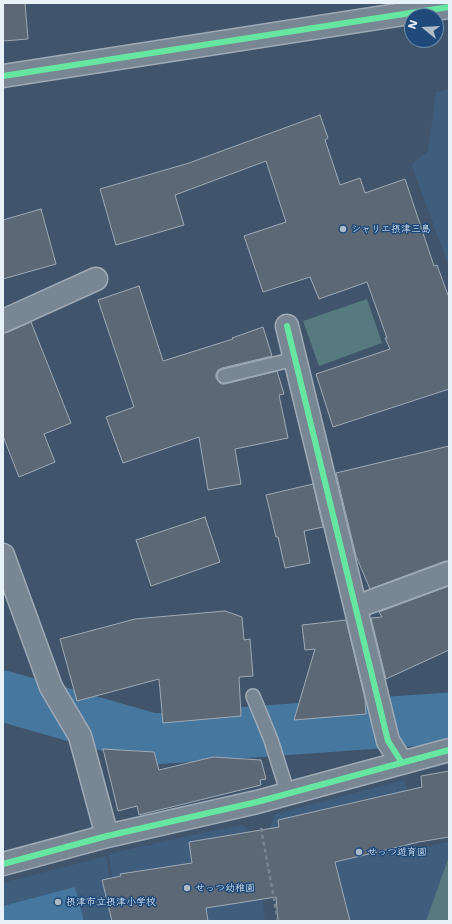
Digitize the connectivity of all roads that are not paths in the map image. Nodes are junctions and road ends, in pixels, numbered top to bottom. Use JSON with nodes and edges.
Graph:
{"nodes":[{"id":1,"x":449,"y":7,"type":"edge"},
{"id":2,"x":3,"y":76,"type":"edge"},
{"id":3,"x":96,"y":279,"type":"dead end"},
{"id":4,"x":3,"y":321,"type":"edge"},
{"id":5,"x":287,"y":326,"type":"dead end"},
{"id":6,"x":295,"y":359,"type":"junction"},
{"id":7,"x":224,"y":376,"type":"dead end"},
{"id":8,"x":3,"y":555,"type":"edge"},
{"id":9,"x":449,"y":573,"type":"edge"},
{"id":10,"x":356,"y":607,"type":"junction"},
{"id":11,"x":253,"y":696,"type":"dead end"},
{"id":12,"x":449,"y":750,"type":"edge"},
{"id":13,"x":402,"y":763,"type":"junction"},
{"id":14,"x":288,"y":794,"type":"junction"},
{"id":15,"x":107,"y":836,"type":"junction"},
{"id":16,"x":3,"y":864,"type":"edge"}],
"edges":[{"from":1,"to":2,"type":"street"},
{"from":3,"to":4,"type":"street"},
{"from":5,"to":6,"type":"street"},
{"from":6,"to":7,"type":"lane"},
{"from":6,"to":10,"type":"street"},
{"from":8,"to":15,"type":"street"},
{"from":9,"to":10,"type":"street"},
{"from":10,"to":13,"type":"street"},
{"from":11,"to":14,"type":"lane"},
{"from":12,"to":13,"type":"street"},
{"from":13,"to":14,"type":"street"},
{"from":14,"to":15,"type":"street"},
{"from":15,"to":16,"type":"street"}]}
